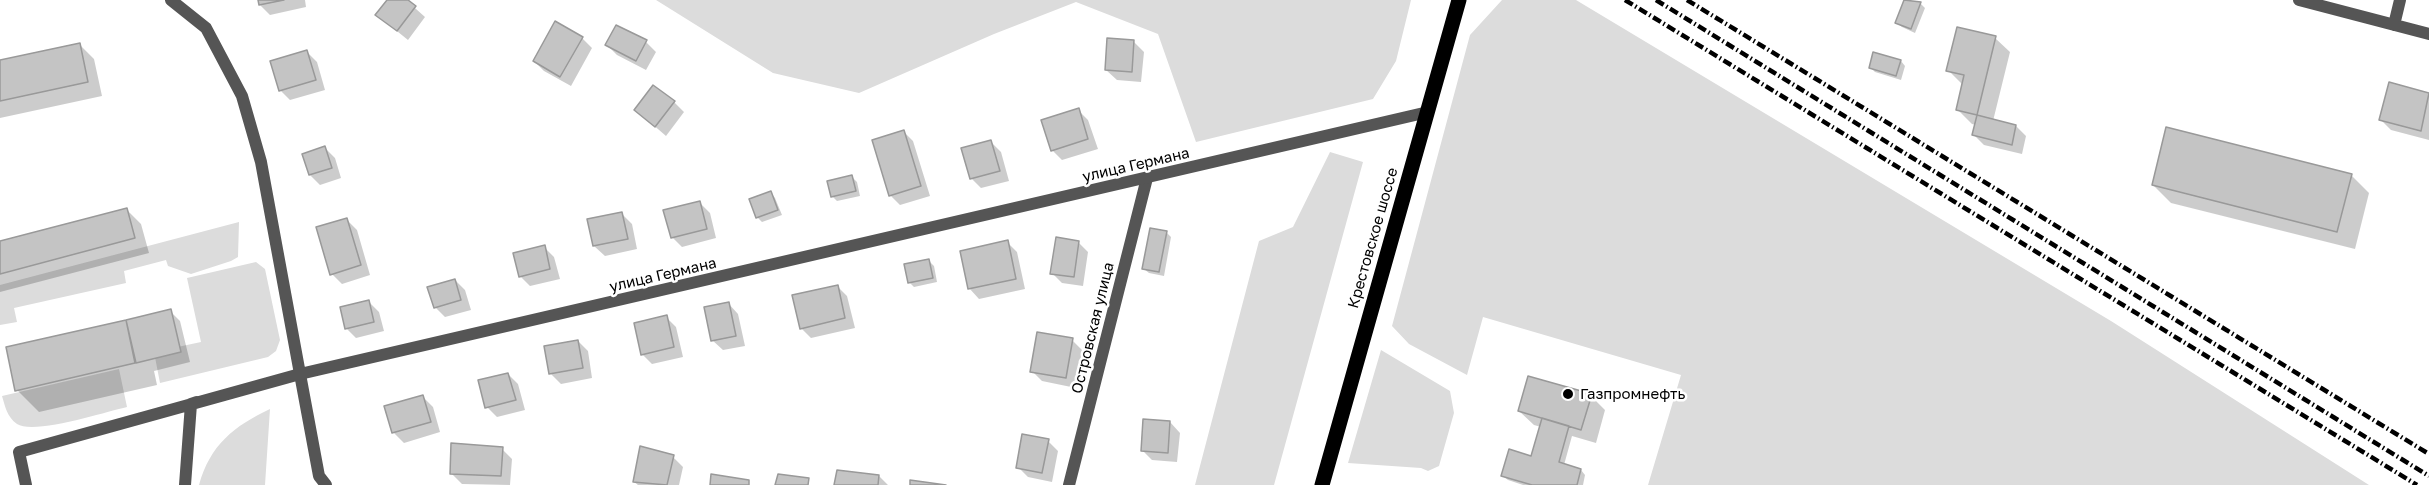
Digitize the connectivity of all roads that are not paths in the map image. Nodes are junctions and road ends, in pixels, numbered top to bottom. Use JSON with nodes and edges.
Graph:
{"nodes":[{"id":1,"x":171,"y":0,"type":"edge"},
{"id":2,"x":1459,"y":0,"type":"edge"},
{"id":3,"x":2299,"y":0,"type":"edge"},
{"id":4,"x":2400,"y":0,"type":"edge"},
{"id":5,"x":2394,"y":25,"type":"junction"},
{"id":6,"x":2429,"y":34,"type":"edge"},
{"id":7,"x":1428,"y":112,"type":"junction"},
{"id":8,"x":1148,"y":178,"type":"junction"},
{"id":9,"x":300,"y":374,"type":"junction"},
{"id":10,"x":192,"y":404,"type":"junction"},
{"id":11,"x":26,"y":485,"type":"edge"},
{"id":12,"x":185,"y":485,"type":"edge"},
{"id":13,"x":326,"y":485,"type":"edge"},
{"id":14,"x":1068,"y":485,"type":"edge"},
{"id":15,"x":1322,"y":485,"type":"edge"}],
"edges":[{"from":1,"to":9,"type":"street"},
{"from":2,"to":7,"type":"main road","name":"Крестовское шоссе"},
{"from":3,"to":5,"type":"street"},
{"from":4,"to":5,"type":"street"},
{"from":5,"to":6,"type":"street"},
{"from":7,"to":8,"type":"street","name":"улица Германа"},
{"from":7,"to":15,"type":"main road","name":"Крестовское шоссе"},
{"from":8,"to":9,"type":"street","name":"улица Германа"},
{"from":8,"to":14,"type":"street","name":"Островская улица"},
{"from":9,"to":10,"type":"street","name":"улица Германа"},
{"from":9,"to":13,"type":"street"},
{"from":10,"to":11,"type":"street","name":"улица Германа"},
{"from":10,"to":12,"type":"street"}]}
